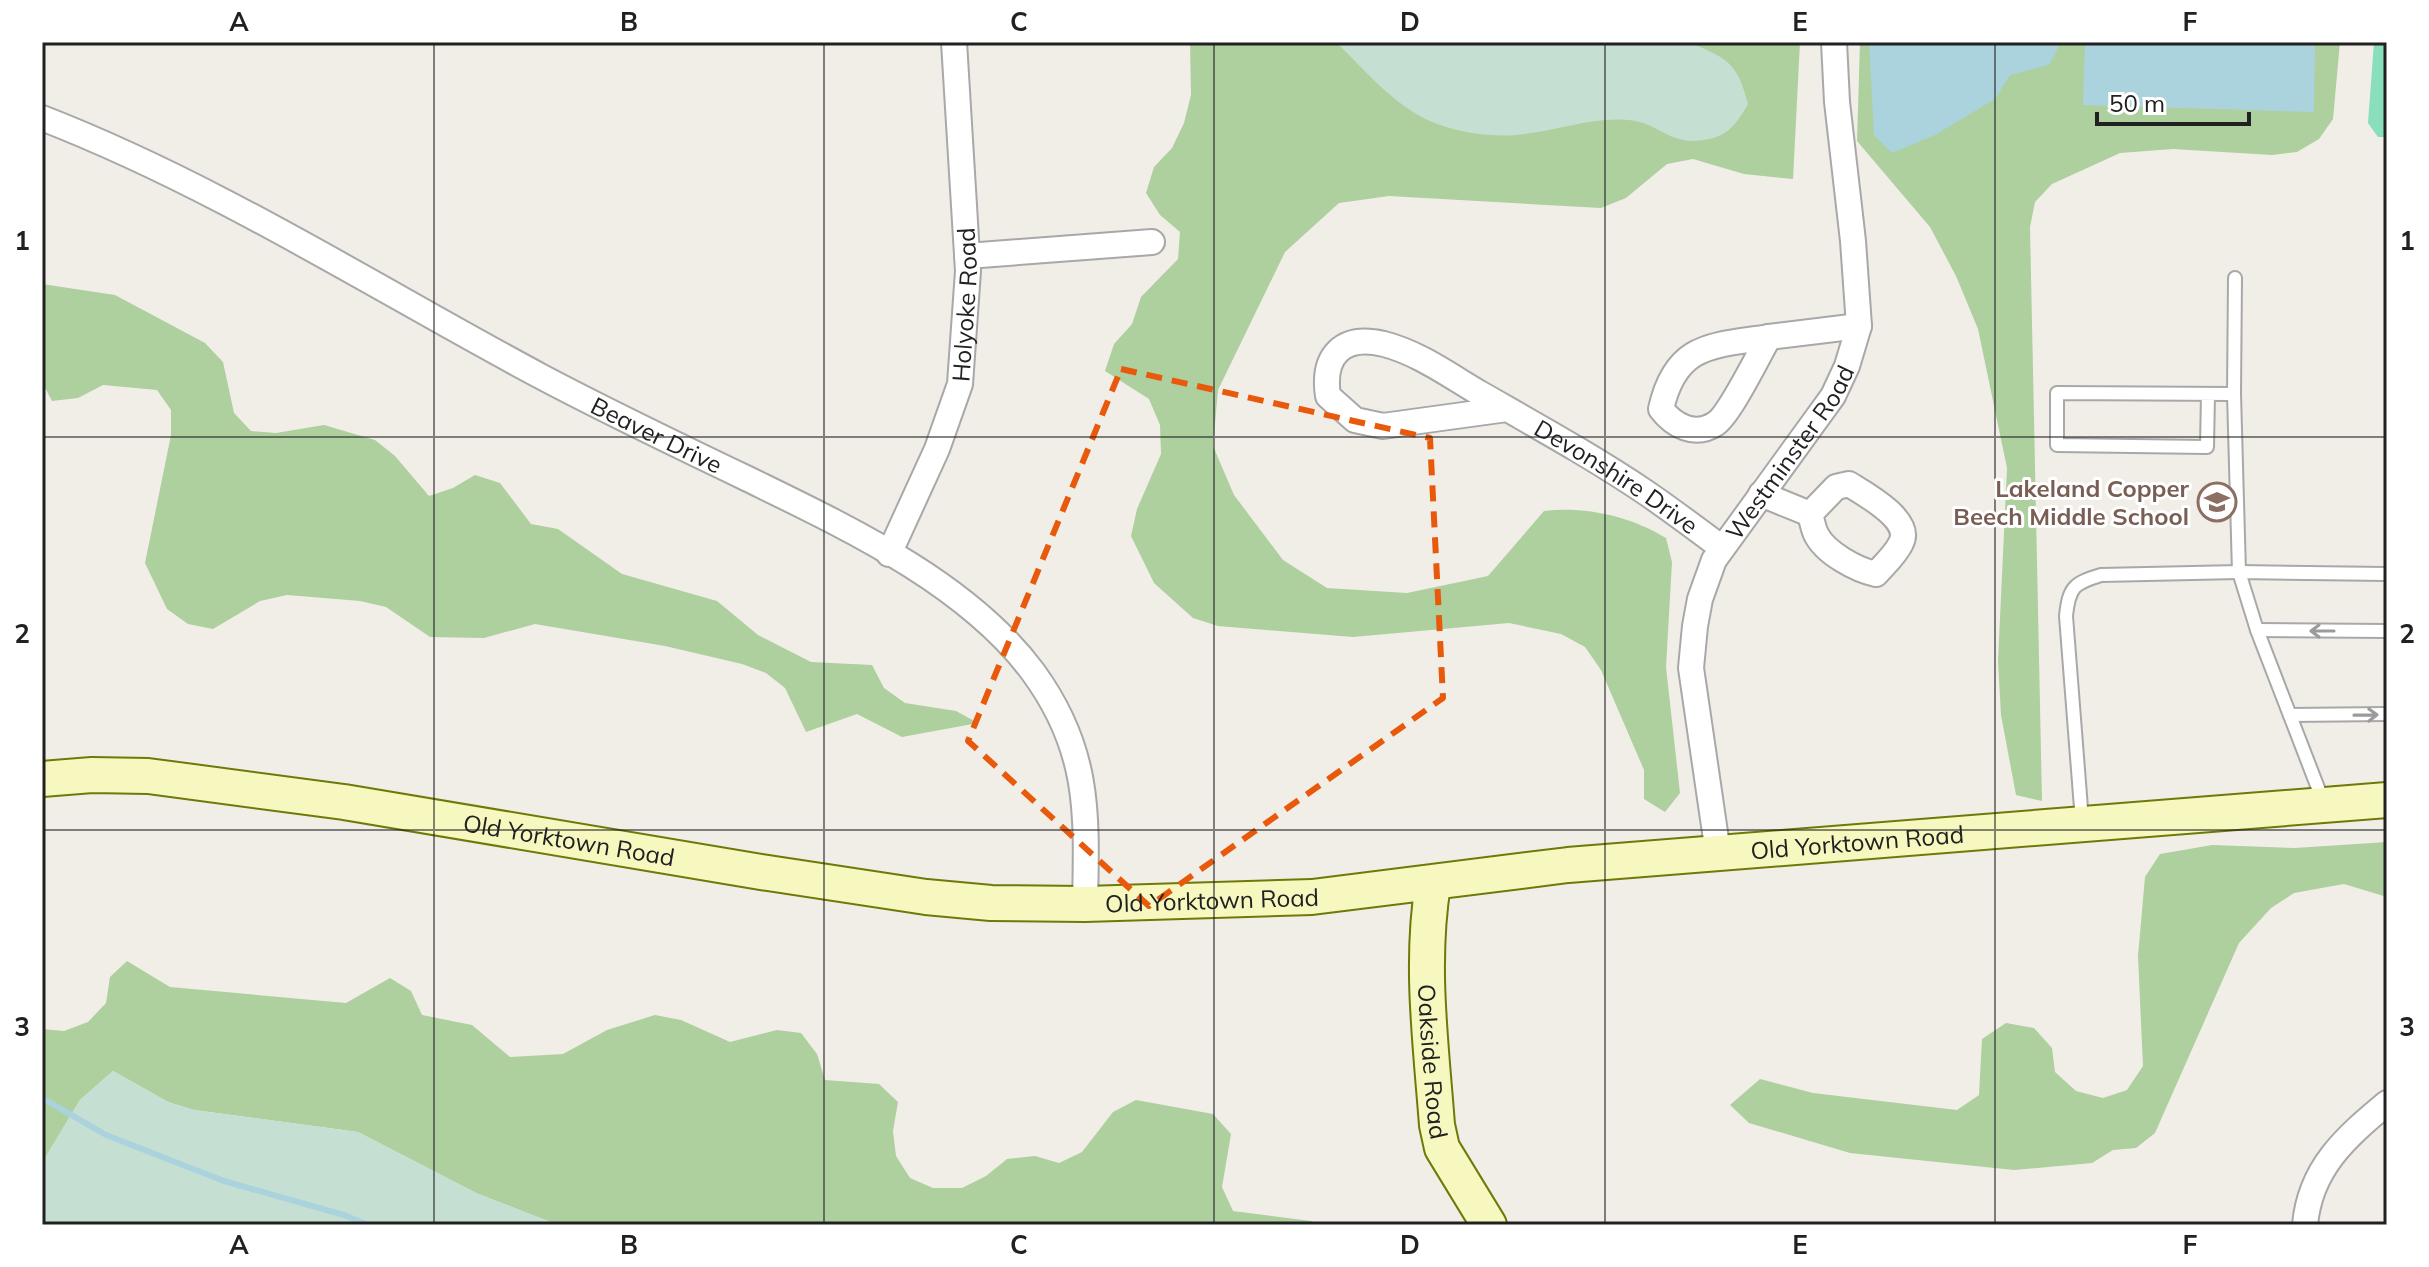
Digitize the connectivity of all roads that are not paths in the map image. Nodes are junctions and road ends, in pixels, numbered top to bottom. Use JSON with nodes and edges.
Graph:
{"nodes":[{"id":1,"x":937,"y":42,"type":"edge"},
{"id":2,"x":954,"y":42,"type":"edge"},
{"id":3,"x":1834,"y":42,"type":"edge"},
{"id":4,"x":42,"y":118,"type":"edge"},
{"id":5,"x":1152,"y":242,"type":"dead end"},
{"id":6,"x":967,"y":256,"type":"junction"},
{"id":7,"x":2235,"y":278,"type":"dead end"},
{"id":8,"x":1859,"y":326,"type":"junction"},
{"id":9,"x":1769,"y":337,"type":"junction"},
{"id":10,"x":2208,"y":394,"type":"junction"},
{"id":11,"x":2234,"y":394,"type":"junction"},
{"id":12,"x":1507,"y":409,"type":"junction"},
{"id":13,"x":1761,"y":494,"type":"junction"},
{"id":14,"x":1810,"y":514,"type":"dead end"},
{"id":15,"x":1722,"y":548,"type":"junction"},
{"id":16,"x":889,"y":554,"type":"junction"},
{"id":17,"x":2239,"y":572,"type":"junction"},
{"id":18,"x":2387,"y":574,"type":"edge"},
{"id":19,"x":2257,"y":630,"type":"junction"},
{"id":20,"x":2387,"y":631,"type":"edge"},
{"id":21,"x":2387,"y":714,"type":"edge"},
{"id":22,"x":2290,"y":715,"type":"junction"},
{"id":23,"x":42,"y":779,"type":"edge"},
{"id":24,"x":2387,"y":800,"type":"edge"},
{"id":25,"x":2324,"y":805,"type":"junction"},
{"id":26,"x":2082,"y":824,"type":"junction"},
{"id":27,"x":1718,"y":853,"type":"junction"},
{"id":28,"x":1433,"y":884,"type":"junction"},
{"id":29,"x":1085,"y":904,"type":"junction"},
{"id":30,"x":2387,"y":1103,"type":"edge"},
{"id":31,"x":1489,"y":1225,"type":"edge"},
{"id":32,"x":2305,"y":1225,"type":"edge"}],
"edges":[{"from":1,"to":2,"type":"street"},
{"from":2,"to":6,"type":"street","name":"Holyoke Road"},
{"from":3,"to":8,"type":"street","name":"Westminster Road"},
{"from":4,"to":16,"type":"street","name":"Beaver Drive"},
{"from":5,"to":6,"type":"street"},
{"from":6,"to":16,"type":"street","name":"Holyoke Road"},
{"from":7,"to":11,"type":"lane"},
{"from":8,"to":9,"type":"street"},
{"from":8,"to":13,"type":"street","name":"Westminster Road"},
{"from":9,"to":9,"type":"street"},
{"from":10,"to":10,"type":"lane"},
{"from":10,"to":11,"type":"lane"},
{"from":11,"to":17,"type":"lane"},
{"from":12,"to":12,"type":"street","name":"Devonshire Drive"},
{"from":12,"to":15,"type":"street","name":"Devonshire Drive"},
{"from":13,"to":14,"type":"street"},
{"from":13,"to":15,"type":"street","name":"Westminster Road"},
{"from":15,"to":27,"type":"street","name":"Westminster Road"},
{"from":16,"to":29,"type":"street","name":"Beaver Drive"},
{"from":17,"to":18,"type":"lane"},
{"from":17,"to":19,"type":"lane"},
{"from":17,"to":26,"type":"lane"},
{"from":20,"to":19,"type":"lane","one_way":true},
{"from":19,"to":22,"type":"lane"},
{"from":22,"to":21,"type":"lane","one_way":true},
{"from":22,"to":25,"type":"lane"},
{"from":23,"to":29,"type":"main road","name":"Old Yorktown Road"},
{"from":24,"to":25,"type":"main road","name":"Old Yorktown Road"},
{"from":25,"to":26,"type":"main road","name":"Old Yorktown Road"},
{"from":26,"to":27,"type":"main road","name":"Old Yorktown Road"},
{"from":27,"to":28,"type":"main road","name":"Old Yorktown Road"},
{"from":28,"to":29,"type":"main road","name":"Old Yorktown Road"},
{"from":28,"to":31,"type":"main road","name":"Oakside Road"},
{"from":30,"to":32,"type":"street"}]}
